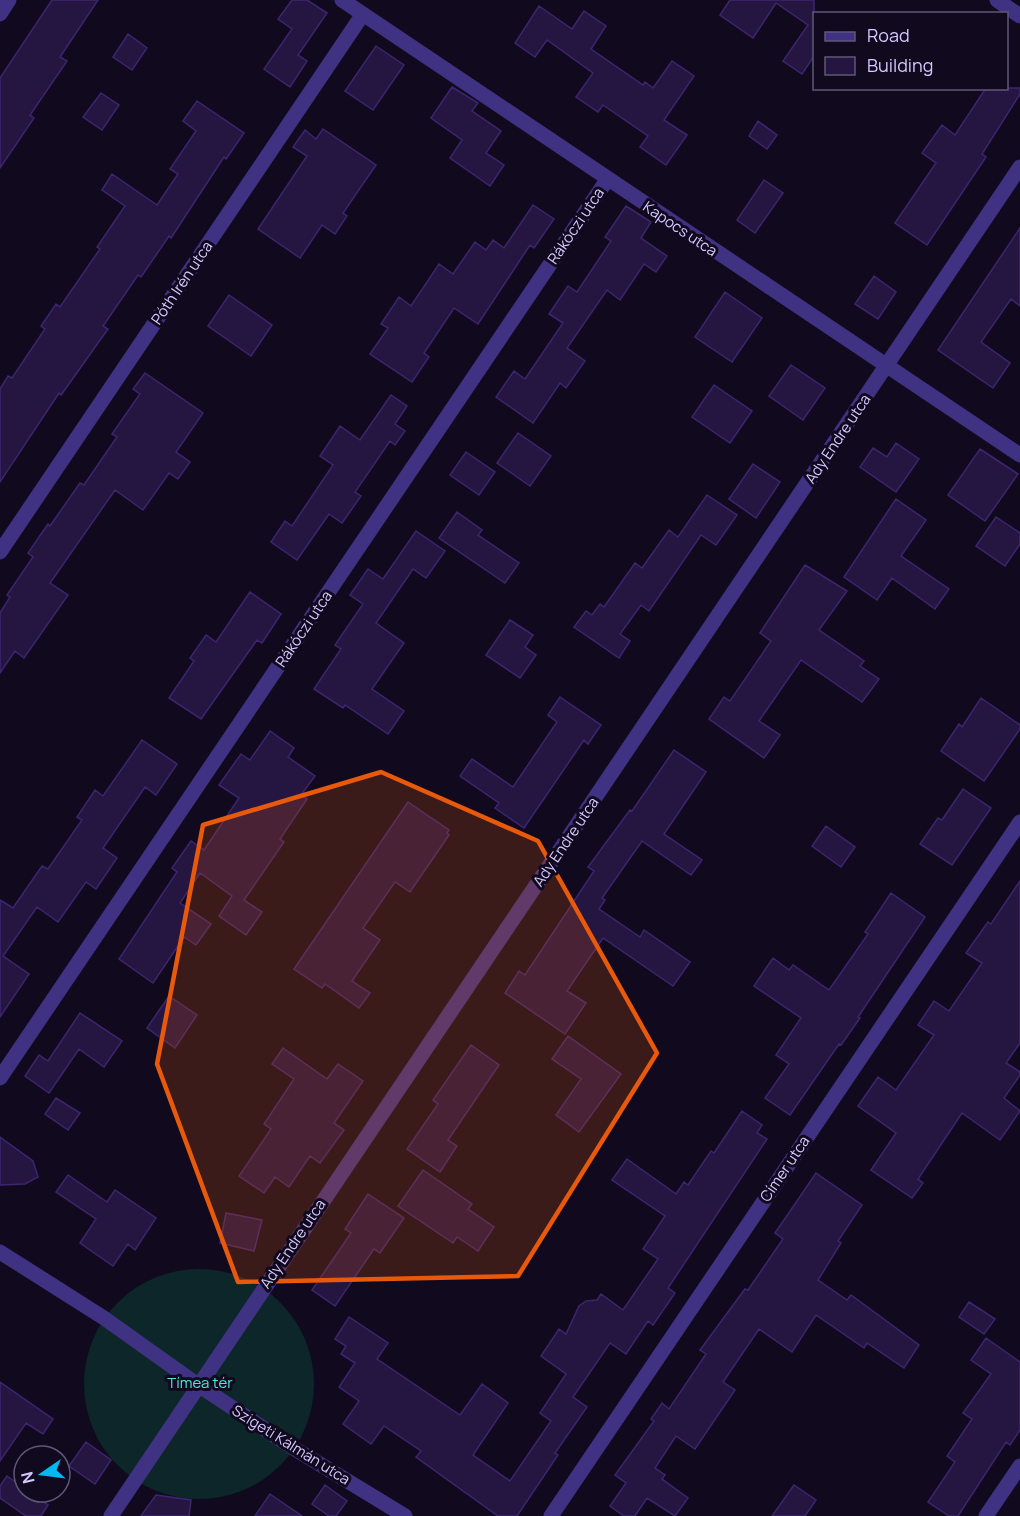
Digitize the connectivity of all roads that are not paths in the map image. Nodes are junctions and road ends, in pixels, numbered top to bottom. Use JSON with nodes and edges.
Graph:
{"nodes":[{"id":1,"x":9,"y":0,"type":"edge"},
{"id":2,"x":342,"y":0,"type":"edge"},
{"id":3,"x":997,"y":0,"type":"edge"},
{"id":4,"x":0,"y":14,"type":"edge"},
{"id":5,"x":363,"y":14,"type":"junction"},
{"id":6,"x":1020,"y":16,"type":"edge"},
{"id":7,"x":1020,"y":167,"type":"edge"},
{"id":8,"x":607,"y":180,"type":"junction"},
{"id":9,"x":887,"y":367,"type":"junction"},
{"id":10,"x":1020,"y":455,"type":"edge"},
{"id":11,"x":0,"y":552,"type":"edge"},
{"id":12,"x":1020,"y":822,"type":"edge"},
{"id":13,"x":0,"y":1078,"type":"edge"},
{"id":14,"x":0,"y":1252,"type":"edge"},
{"id":15,"x":198,"y":1385,"type":"junction"},
{"id":16,"x":1020,"y":1466,"type":"edge"},
{"id":17,"x":111,"y":1516,"type":"edge"},
{"id":18,"x":405,"y":1516,"type":"edge"},
{"id":19,"x":551,"y":1516,"type":"edge"},
{"id":20,"x":986,"y":1516,"type":"edge"}],
"edges":[{"from":1,"to":4,"type":"street"},
{"from":2,"to":5,"type":"street","name":"Kapocs utca"},
{"from":3,"to":6,"type":"street"},
{"from":5,"to":8,"type":"street","name":"Kapocs utca"},
{"from":5,"to":11,"type":"street","name":"Póth Irén utca"},
{"from":7,"to":9,"type":"street","name":"Ady Endre utca"},
{"from":8,"to":9,"type":"street","name":"Kapocs utca"},
{"from":8,"to":13,"type":"street","name":"Rákóczi utca"},
{"from":9,"to":10,"type":"street","name":"Kapocs utca"},
{"from":9,"to":15,"type":"street","name":"Ady Endre utca"},
{"from":12,"to":19,"type":"street","name":"Címer utca"},
{"from":14,"to":15,"type":"street","name":"Szigeti Kálmán utca"},
{"from":15,"to":17,"type":"street","name":"Ady Endre utca"},
{"from":15,"to":18,"type":"street","name":"Szigeti Kálmán utca"},
{"from":16,"to":20,"type":"street"}]}
